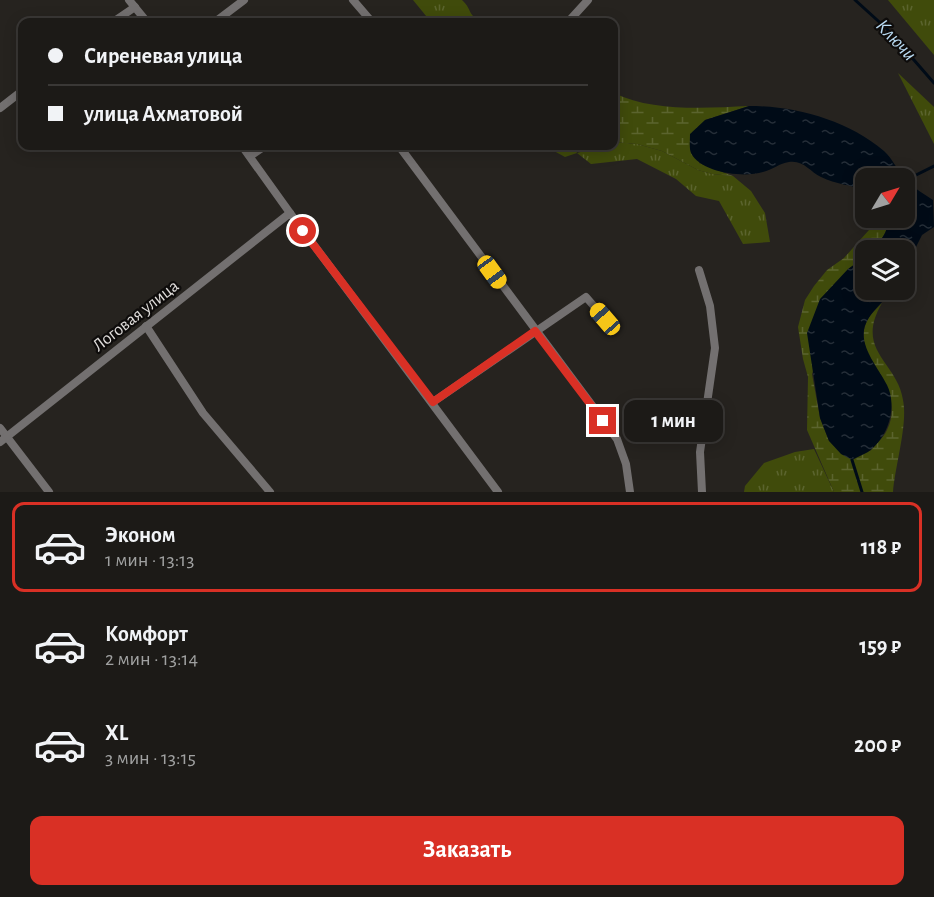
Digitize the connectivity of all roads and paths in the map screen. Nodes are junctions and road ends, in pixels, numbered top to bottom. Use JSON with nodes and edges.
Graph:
{"nodes":[{"id":1,"x":244,"y":0,"type":"edge"},
{"id":2,"x":353,"y":0,"type":"edge"},
{"id":3,"x":588,"y":0,"type":"edge"},
{"id":4,"x":132,"y":3,"type":"edge"},
{"id":5,"x":118,"y":18,"type":"edge"},
{"id":6,"x":144,"y":18,"type":"edge"},
{"id":7,"x":220,"y":18,"type":"edge"},
{"id":8,"x":369,"y":18,"type":"edge"},
{"id":9,"x":572,"y":18,"type":"edge"},
{"id":10,"x":18,"y":94,"type":"edge"},
{"id":11,"x":0,"y":108,"type":"edge"},
{"id":12,"x":245,"y":150,"type":"edge"},
{"id":13,"x":259,"y":150,"type":"edge"},
{"id":14,"x":402,"y":150,"type":"edge"},
{"id":15,"x":250,"y":156,"type":"junction"},
{"id":16,"x":290,"y":213,"type":"junction"},
{"id":17,"x":699,"y":270,"type":"dead end"},
{"id":18,"x":605,"y":319,"type":"dead end"},
{"id":19,"x":146,"y":326,"type":"junction"},
{"id":20,"x":535,"y":331,"type":"junction"},
{"id":21,"x":433,"y":402,"type":"junction"},
{"id":22,"x":0,"y":428,"type":"edge"},
{"id":23,"x":3,"y":439,"type":"edge"},
{"id":24,"x":49,"y":492,"type":"edge"},
{"id":25,"x":270,"y":492,"type":"edge"},
{"id":26,"x":498,"y":492,"type":"edge"},
{"id":27,"x":630,"y":492,"type":"edge"},
{"id":28,"x":702,"y":492,"type":"edge"}],
"edges":[{"from":1,"to":7,"type":"street"},
{"from":2,"to":8,"type":"street"},
{"from":3,"to":9,"type":"street"},
{"from":4,"to":5,"type":"street"},
{"from":4,"to":6,"type":"street"},
{"from":10,"to":11,"type":"street"},
{"from":12,"to":15,"type":"street"},
{"from":13,"to":15,"type":"street"},
{"from":14,"to":20,"type":"street"},
{"from":15,"to":16,"type":"street"},
{"from":16,"to":19,"type":"street","name":"Логовая улица"},
{"from":16,"to":21,"type":"street"},
{"from":17,"to":28,"type":"street"},
{"from":18,"to":20,"type":"street"},
{"from":19,"to":23,"type":"street","name":"Логовая улица"},
{"from":19,"to":25,"type":"street"},
{"from":20,"to":21,"type":"street"},
{"from":20,"to":27,"type":"street"},
{"from":21,"to":26,"type":"street"},
{"from":22,"to":23,"type":"street"},
{"from":23,"to":24,"type":"street"}]}
